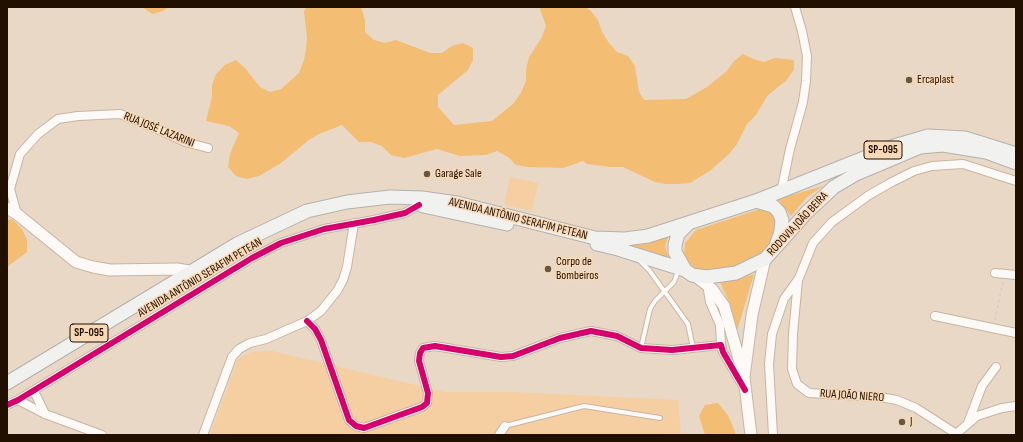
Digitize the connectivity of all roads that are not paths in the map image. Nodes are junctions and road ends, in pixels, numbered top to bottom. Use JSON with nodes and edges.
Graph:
{"nodes":[{"id":1,"x":795,"y":7,"type":"edge"},
{"id":2,"x":208,"y":148,"type":"dead end"},
{"id":3,"x":1016,"y":154,"type":"edge"},
{"id":4,"x":1016,"y":163,"type":"edge"},
{"id":5,"x":1016,"y":181,"type":"edge"},
{"id":6,"x":781,"y":192,"type":"junction"},
{"id":7,"x":756,"y":201,"type":"junction"},
{"id":8,"x":419,"y":205,"type":"junction"},
{"id":9,"x":7,"y":208,"type":"edge"},
{"id":10,"x":17,"y":214,"type":"junction"},
{"id":11,"x":690,"y":222,"type":"junction"},
{"id":12,"x":354,"y":223,"type":"junction"},
{"id":13,"x":774,"y":248,"type":"junction"},
{"id":14,"x":618,"y":249,"type":"joint"},
{"id":15,"x":631,"y":253,"type":"junction"},
{"id":16,"x":765,"y":259,"type":"junction"},
{"id":17,"x":161,"y":270,"type":"junction"},
{"id":18,"x":686,"y":271,"type":"junction"},
{"id":19,"x":196,"y":272,"type":"junction"},
{"id":20,"x":994,"y":273,"type":"dead end"},
{"id":21,"x":1016,"y":275,"type":"edge"},
{"id":22,"x":798,"y":278,"type":"junction"},
{"id":23,"x":172,"y":282,"type":"junction"},
{"id":24,"x":707,"y":284,"type":"junction"},
{"id":25,"x":665,"y":292,"type":"junction"},
{"id":26,"x":935,"y":316,"type":"dead end"},
{"id":27,"x":307,"y":321,"type":"junction"},
{"id":28,"x":1016,"y":333,"type":"edge"},
{"id":29,"x":721,"y":345,"type":"junction"},
{"id":30,"x":641,"y":348,"type":"junction"},
{"id":31,"x":693,"y":348,"type":"junction"},
{"id":32,"x":996,"y":367,"type":"dead end"},
{"id":33,"x":744,"y":377,"type":"junction"},
{"id":34,"x":7,"y":383,"type":"edge"},
{"id":35,"x":34,"y":390,"type":"junction"},
{"id":36,"x":745,"y":390,"type":"junction"},
{"id":37,"x":7,"y":392,"type":"edge"},
{"id":38,"x":18,"y":400,"type":"junction"},
{"id":39,"x":7,"y":405,"type":"edge"},
{"id":40,"x":1016,"y":406,"type":"edge"},
{"id":41,"x":45,"y":414,"type":"junction"},
{"id":42,"x":660,"y":418,"type":"dead end"},
{"id":43,"x":967,"y":424,"type":"junction"},
{"id":44,"x":504,"y":426,"type":"joint"},
{"id":45,"x":957,"y":434,"type":"edge"},
{"id":46,"x":102,"y":435,"type":"edge"},
{"id":47,"x":203,"y":435,"type":"edge"},
{"id":48,"x":499,"y":435,"type":"edge"},
{"id":49,"x":751,"y":435,"type":"edge"},
{"id":50,"x":773,"y":435,"type":"edge"}],
"edges":[{"from":1,"to":6,"type":"street"},
{"from":2,"to":10,"type":"street","name":"RUA JOSÉ LAZARINI"},
{"from":3,"to":6,"type":"main road","name":"RODOVIA JOÃO BEIRA","number":"SP-095"},
{"from":4,"to":13,"type":"main road","name":"RODOVIA JOÃO BEIRA","number":"SP-095"},
{"from":5,"to":22,"type":"street"},
{"from":6,"to":7,"type":"main road","name":"RODOVIA JOÃO BEIRA","number":"SP-095"},
{"from":7,"to":11,"type":"main road","name":"RODOVIA JOÃO BEIRA","number":"SP-095"},
{"from":7,"to":13,"type":"main road"},
{"from":8,"to":12,"type":"street","name":"AVENIDA ANTÔNIO SERAFIM PETEAN"},
{"from":8,"to":14,"type":"main road","name":"AVENIDA ANTÔNIO SERAFIM PETEAN","number":"SP-095"},
{"from":8,"to":19,"type":"main road","name":"AVENIDA ANTÔNIO SERAFIM PETEAN","number":"SP-095"},
{"from":9,"to":10,"type":"main road"},
{"from":10,"to":17,"type":"main road"},
{"from":11,"to":18,"type":"main road"},
{"from":11,"to":19,"type":"main road","name":"AVENIDA ANTÔNIO SERAFIM PETEAN","number":"SP-095"},
{"from":12,"to":27,"type":"street"},
{"from":12,"to":35,"type":"street","name":"AVENIDA ANTÔNIO SERAFIM PETEAN"},
{"from":13,"to":16,"type":"main road","name":"RODOVIA JOÃO BEIRA","number":"SP-095"},
{"from":14,"to":15,"type":"main road","name":"RODOVIA JOÃO BEIRA","number":"SP-095"},
{"from":15,"to":18,"type":"main road","name":"RODOVIA JOÃO BEIRA","number":"SP-095"},
{"from":15,"to":25,"type":"lane"},
{"from":16,"to":18,"type":"main road","name":"RODOVIA JOÃO BEIRA","number":"SP-095"},
{"from":16,"to":33,"type":"main road"},
{"from":17,"to":19,"type":"main road"},
{"from":17,"to":23,"type":"main road"},
{"from":18,"to":24,"type":"main road"},
{"from":18,"to":25,"type":"lane"},
{"from":19,"to":23,"type":"main road","name":"AVENIDA ANTÔNIO SERAFIM PETEAN","number":"SP-095"},
{"from":19,"to":37,"type":"main road","name":"AVENIDA ANTÔNIO SERAFIM PETEAN","number":"SP-095"},
{"from":20,"to":21,"type":"street"},
{"from":22,"to":45,"type":"street","name":"RUA JOÃO NIERO"},
{"from":22,"to":50,"type":"street"},
{"from":23,"to":34,"type":"main road","name":"AVENIDA ANTÔNIO SERAFIM PETEAN","number":"SP-095"},
{"from":24,"to":29,"type":"street"},
{"from":24,"to":33,"type":"main road"},
{"from":25,"to":30,"type":"lane"},
{"from":25,"to":31,"type":"lane"},
{"from":26,"to":28,"type":"street"},
{"from":27,"to":30,"type":"street"},
{"from":27,"to":47,"type":"street"},
{"from":29,"to":31,"type":"street"},
{"from":29,"to":36,"type":"street"},
{"from":30,"to":31,"type":"street"},
{"from":32,"to":43,"type":"street"},
{"from":33,"to":36,"type":"main road"},
{"from":35,"to":38,"type":"street","name":"AVENIDA ANTÔNIO SERAFIM PETEAN"},
{"from":35,"to":41,"type":"street"},
{"from":36,"to":49,"type":"main road"},
{"from":38,"to":39,"type":"street","name":"AVENIDA ANTÔNIO SERAFIM PETEAN"},
{"from":38,"to":41,"type":"street"},
{"from":40,"to":43,"type":"street"},
{"from":41,"to":46,"type":"street"},
{"from":42,"to":44,"type":"lane"},
{"from":43,"to":45,"type":"street"},
{"from":44,"to":48,"type":"street"}]}
